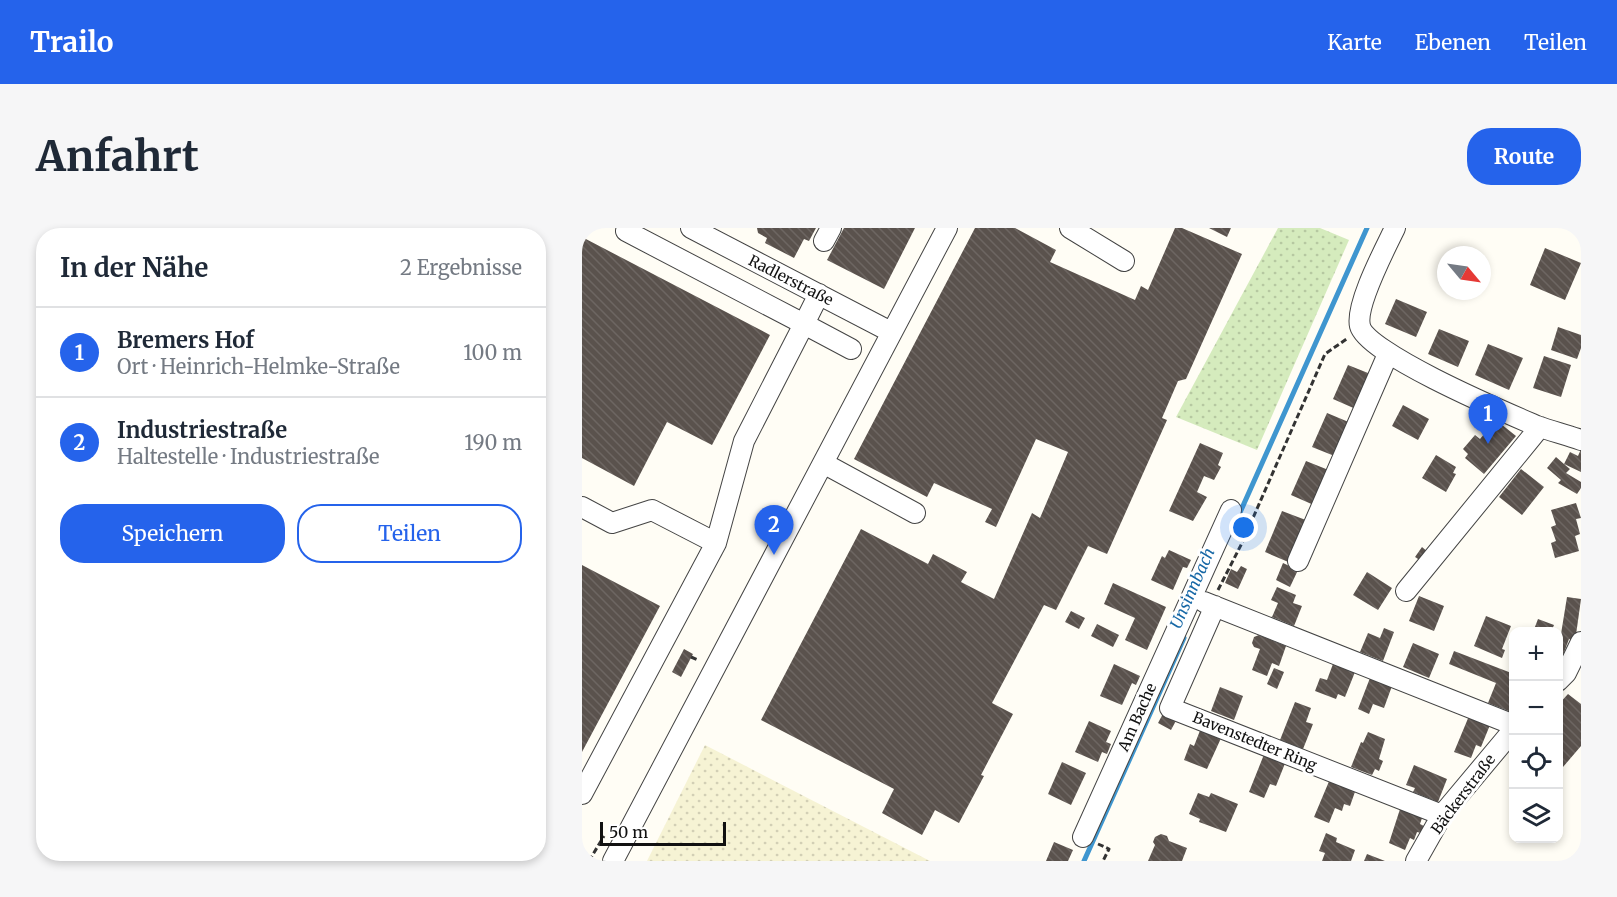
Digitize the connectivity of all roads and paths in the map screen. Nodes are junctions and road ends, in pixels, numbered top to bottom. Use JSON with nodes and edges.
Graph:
{"nodes":[{"id":1,"x":691,"y":228,"type":"edge"},
{"id":2,"x":946,"y":228,"type":"edge"},
{"id":3,"x":1070,"y":228,"type":"edge"},
{"id":4,"x":1395,"y":228,"type":"edge"},
{"id":5,"x":626,"y":231,"type":"dead end"},
{"id":6,"x":1124,"y":261,"type":"dead end"},
{"id":7,"x":819,"y":294,"type":"junction"},
{"id":8,"x":804,"y":324,"type":"junction"},
{"id":9,"x":1360,"y":326,"type":"junction"},
{"id":10,"x":891,"y":332,"type":"junction"},
{"id":11,"x":851,"y":349,"type":"dead end"},
{"id":12,"x":1388,"y":354,"type":"junction"},
{"id":13,"x":1540,"y":427,"type":"junction"},
{"id":14,"x":1581,"y":440,"type":"edge"},
{"id":15,"x":823,"y":463,"type":"junction"},
{"id":16,"x":582,"y":507,"type":"edge"},
{"id":17,"x":1231,"y":510,"type":"dead end"},
{"id":18,"x":915,"y":513,"type":"dead end"},
{"id":19,"x":716,"y":543,"type":"junction"},
{"id":20,"x":1298,"y":561,"type":"dead end"},
{"id":21,"x":1406,"y":591,"type":"dead end"},
{"id":22,"x":1204,"y":602,"type":"junction"},
{"id":23,"x":1581,"y":642,"type":"edge"},
{"id":24,"x":691,"y":657,"type":"dead end"},
{"id":25,"x":700,"y":661,"type":"dead end"},
{"id":26,"x":1563,"y":676,"type":"edge"},
{"id":27,"x":1509,"y":725,"type":"edge"},
{"id":28,"x":1509,"y":733,"type":"edge"},
{"id":29,"x":582,"y":794,"type":"edge"},
{"id":30,"x":1442,"y":815,"type":"junction"},
{"id":31,"x":1083,"y":837,"type":"dead end"},
{"id":32,"x":1104,"y":846,"type":"dead end"},
{"id":33,"x":613,"y":861,"type":"edge"},
{"id":34,"x":1103,"y":861,"type":"edge"},
{"id":35,"x":1416,"y":861,"type":"edge"}],
"edges":[{"from":1,"to":7,"type":"street","name":"Radlerstraße"},
{"from":2,"to":10,"type":"street"},
{"from":3,"to":6,"type":"street"},
{"from":4,"to":9,"type":"street"},
{"from":5,"to":8,"type":"street"},
{"from":7,"to":8,"type":"street"},
{"from":7,"to":10,"type":"street","name":"Radlerstraße"},
{"from":8,"to":11,"type":"street"},
{"from":8,"to":19,"type":"street"},
{"from":9,"to":12,"type":"street"},
{"from":9,"to":22,"type":"path"},
{"from":10,"to":15,"type":"street"},
{"from":12,"to":13,"type":"street"},
{"from":12,"to":20,"type":"street"},
{"from":13,"to":14,"type":"street"},
{"from":13,"to":21,"type":"street"},
{"from":15,"to":18,"type":"street"},
{"from":15,"to":33,"type":"street"},
{"from":16,"to":19,"type":"street"},
{"from":17,"to":22,"type":"street","name":"Am Bache"},
{"from":19,"to":29,"type":"street"},
{"from":22,"to":27,"type":"street"},
{"from":22,"to":30,"type":"street","name":"Bavenstedter Ring"},
{"from":22,"to":31,"type":"street","name":"Am Bache"},
{"from":23,"to":26,"type":"street"},
{"from":24,"to":25,"type":"path"},
{"from":28,"to":30,"type":"street","name":"Bäckerstraße"},
{"from":30,"to":35,"type":"street","name":"Bäckerstraße"},
{"from":32,"to":34,"type":"path"}]}
